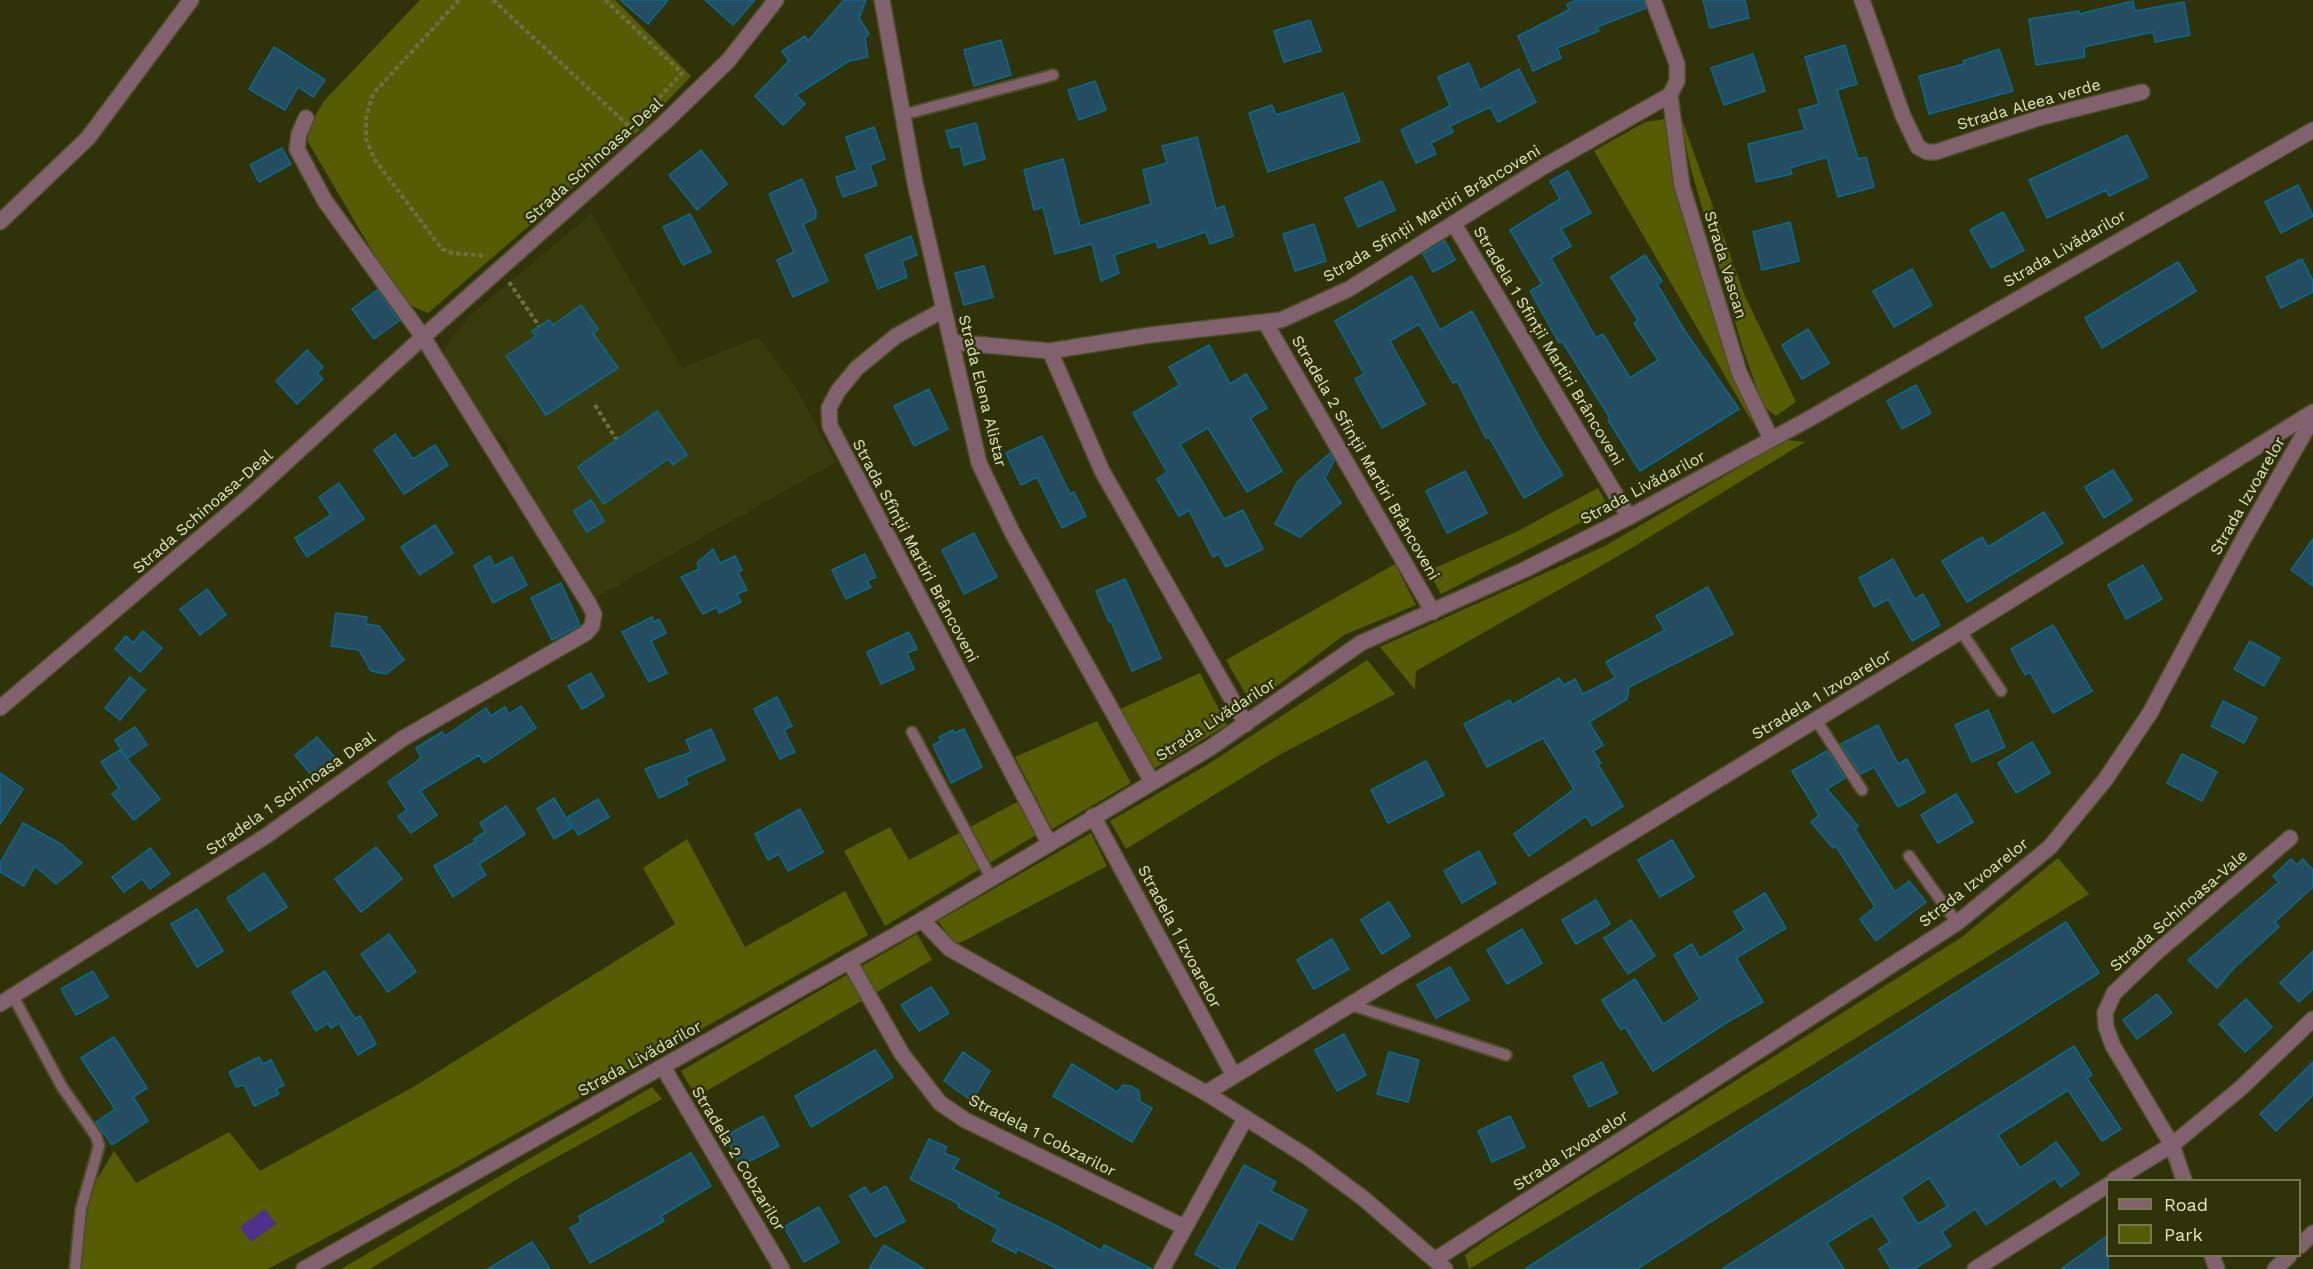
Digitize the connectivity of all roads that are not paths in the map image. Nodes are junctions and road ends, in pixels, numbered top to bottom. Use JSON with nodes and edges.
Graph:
{"nodes":[{"id":1,"x":190,"y":0,"type":"edge"},
{"id":2,"x":776,"y":0,"type":"edge"},
{"id":3,"x":882,"y":0,"type":"edge"},
{"id":4,"x":1653,"y":0,"type":"edge"},
{"id":5,"x":1862,"y":0,"type":"edge"},
{"id":6,"x":1053,"y":75,"type":"dead end"},
{"id":7,"x":2142,"y":92,"type":"dead end"},
{"id":8,"x":1670,"y":94,"type":"junction"},
{"id":9,"x":902,"y":115,"type":"junction"},
{"id":10,"x":306,"y":118,"type":"dead end"},
{"id":11,"x":2313,"y":130,"type":"edge"},
{"id":12,"x":0,"y":222,"type":"edge"},
{"id":13,"x":1454,"y":224,"type":"junction"},
{"id":14,"x":943,"y":310,"type":"junction"},
{"id":15,"x":1265,"y":322,"type":"junction"},
{"id":16,"x":423,"y":337,"type":"junction"},
{"id":17,"x":951,"y":342,"type":"junction"},
{"id":18,"x":1050,"y":351,"type":"junction"},
{"id":19,"x":2313,"y":412,"type":"edge"},
{"id":20,"x":2313,"y":418,"type":"edge"},
{"id":21,"x":1771,"y":439,"type":"junction"},
{"id":22,"x":1629,"y":518,"type":"junction"},
{"id":23,"x":1433,"y":612,"type":"junction"},
{"id":24,"x":1961,"y":631,"type":"junction"},
{"id":25,"x":2001,"y":692,"type":"dead end"},
{"id":26,"x":0,"y":708,"type":"edge"},
{"id":27,"x":1816,"y":720,"type":"junction"},
{"id":28,"x":1246,"y":724,"type":"junction"},
{"id":29,"x":912,"y":732,"type":"dead end"},
{"id":30,"x":1152,"y":782,"type":"junction"},
{"id":31,"x":1862,"y":790,"type":"dead end"},
{"id":32,"x":1093,"y":816,"type":"junction"},
{"id":33,"x":2290,"y":838,"type":"dead end"},
{"id":34,"x":1049,"y":843,"type":"junction"},
{"id":35,"x":1909,"y":856,"type":"dead end"},
{"id":36,"x":991,"y":878,"type":"junction"},
{"id":37,"x":922,"y":920,"type":"junction"},
{"id":38,"x":1957,"y":923,"type":"junction"},
{"id":39,"x":849,"y":961,"type":"junction"},
{"id":40,"x":6,"y":1000,"type":"edge"},
{"id":41,"x":1348,"y":1004,"type":"junction"},
{"id":42,"x":2313,"y":1019,"type":"edge"},
{"id":43,"x":1506,"y":1055,"type":"dead end"},
{"id":44,"x":663,"y":1067,"type":"junction"},
{"id":45,"x":1233,"y":1074,"type":"junction"},
{"id":46,"x":1206,"y":1093,"type":"junction"},
{"id":47,"x":1245,"y":1119,"type":"junction"},
{"id":48,"x":2172,"y":1145,"type":"junction"},
{"id":49,"x":2116,"y":1179,"type":"edge"},
{"id":50,"x":2184,"y":1179,"type":"edge"},
{"id":51,"x":2106,"y":1186,"type":"edge"},
{"id":52,"x":1184,"y":1227,"type":"junction"},
{"id":53,"x":2313,"y":1233,"type":"edge"},
{"id":54,"x":2301,"y":1245,"type":"edge"},
{"id":55,"x":2288,"y":1257,"type":"edge"},
{"id":56,"x":1441,"y":1264,"type":"edge"},
{"id":57,"x":75,"y":1269,"type":"edge"},
{"id":58,"x":304,"y":1269,"type":"edge"},
{"id":59,"x":782,"y":1269,"type":"edge"},
{"id":60,"x":1162,"y":1269,"type":"edge"},
{"id":61,"x":1975,"y":1269,"type":"edge"},
{"id":62,"x":2275,"y":1269,"type":"edge"}],
"edges":[{"from":1,"to":12,"type":"street"},
{"from":2,"to":16,"type":"street","name":"Strada Schinoasa-Deal"},
{"from":3,"to":9,"type":"street","name":"Strada Elena Alistar"},
{"from":4,"to":8,"type":"street"},
{"from":5,"to":7,"type":"street","name":"Strada Aleea verde"},
{"from":6,"to":9,"type":"lane"},
{"from":8,"to":13,"type":"street","name":"Strada Sfinții Martiri Brâncoveni"},
{"from":8,"to":21,"type":"street","name":"Strada Vascan"},
{"from":9,"to":14,"type":"street","name":"Strada Elena Alistar"},
{"from":10,"to":16,"type":"street"},
{"from":11,"to":21,"type":"street","name":"Strada Livădarilor"},
{"from":13,"to":15,"type":"street","name":"Strada Sfinții Martiri Brâncoveni"},
{"from":13,"to":22,"type":"street","name":"Stradela 1 Sfinții Martiri Brâncoveni"},
{"from":14,"to":17,"type":"street","name":"Strada Elena Alistar"},
{"from":14,"to":34,"type":"street","name":"Strada Sfînții Martiri Brâncoveni"},
{"from":15,"to":18,"type":"street","name":"Strada Sfinții Martiri Brâncoveni"},
{"from":15,"to":23,"type":"street","name":"Stradela 2 Sfinții Martiri Brâncoveni"},
{"from":16,"to":26,"type":"street","name":"Strada Schinoasa-Deal"},
{"from":16,"to":40,"type":"street","name":"Stradela 1 Schinoasa Deal"},
{"from":17,"to":18,"type":"street","name":"Strada Sfinții Martiri Brâncoveni"},
{"from":17,"to":30,"type":"street","name":"Strada Elena Alistar"},
{"from":18,"to":28,"type":"street"},
{"from":19,"to":24,"type":"street","name":"Stradela 1 Izvoarelor"},
{"from":20,"to":38,"type":"street","name":"Strada Izvoarelor"},
{"from":21,"to":22,"type":"street","name":"Strada Livădarilor"},
{"from":22,"to":23,"type":"street","name":"Strada Livădarilor"},
{"from":23,"to":28,"type":"street","name":"Strada Livădarilor"},
{"from":24,"to":25,"type":"lane"},
{"from":24,"to":27,"type":"street","name":"Stradela 1 Izvoarelor"},
{"from":27,"to":31,"type":"lane"},
{"from":27,"to":41,"type":"street","name":"Stradela 1 Izvoarelor"},
{"from":28,"to":30,"type":"street","name":"Strada Livădarilor"},
{"from":29,"to":36,"type":"lane"},
{"from":30,"to":32,"type":"street","name":"Strada Livădarilor"},
{"from":32,"to":34,"type":"street","name":"Strada Livădarilor"},
{"from":32,"to":45,"type":"street","name":"Stradela 1 Izvoarelor"},
{"from":33,"to":48,"type":"street","name":"Strada Schinoasa-Vale"},
{"from":34,"to":36,"type":"street","name":"Strada Livădarilor"},
{"from":35,"to":38,"type":"lane"},
{"from":36,"to":37,"type":"street","name":"Strada Livădarilor"},
{"from":37,"to":39,"type":"street","name":"Strada Livădarilor"},
{"from":37,"to":46,"type":"street"},
{"from":38,"to":56,"type":"street","name":"Strada Izvoarelor"},
{"from":39,"to":44,"type":"street","name":"Strada Livădarilor"},
{"from":39,"to":52,"type":"street","name":"Stradela 1 Cobzarilor"},
{"from":40,"to":57,"type":"lane","name":"Stradela 1 Schinoasa Deal"},
{"from":41,"to":43,"type":"lane"},
{"from":41,"to":45,"type":"street","name":"Stradela 1 Izvoarelor"},
{"from":42,"to":48,"type":"street"},
{"from":44,"to":58,"type":"street","name":"Strada Livădarilor"},
{"from":44,"to":59,"type":"street","name":"Stradela 2 Cobzarilor"},
{"from":45,"to":46,"type":"street","name":"Stradela 1 Izvoarelor"},
{"from":46,"to":47,"type":"street"},
{"from":47,"to":52,"type":"street"},
{"from":47,"to":56,"type":"street","name":"Strada Izvoarelor"},
{"from":48,"to":49,"type":"street"},
{"from":48,"to":50,"type":"street","name":"Strada Schinoasa-Vale"},
{"from":51,"to":61,"type":"street"},
{"from":52,"to":60,"type":"street"},
{"from":53,"to":54,"type":"street"},
{"from":55,"to":62,"type":"street"}]}
